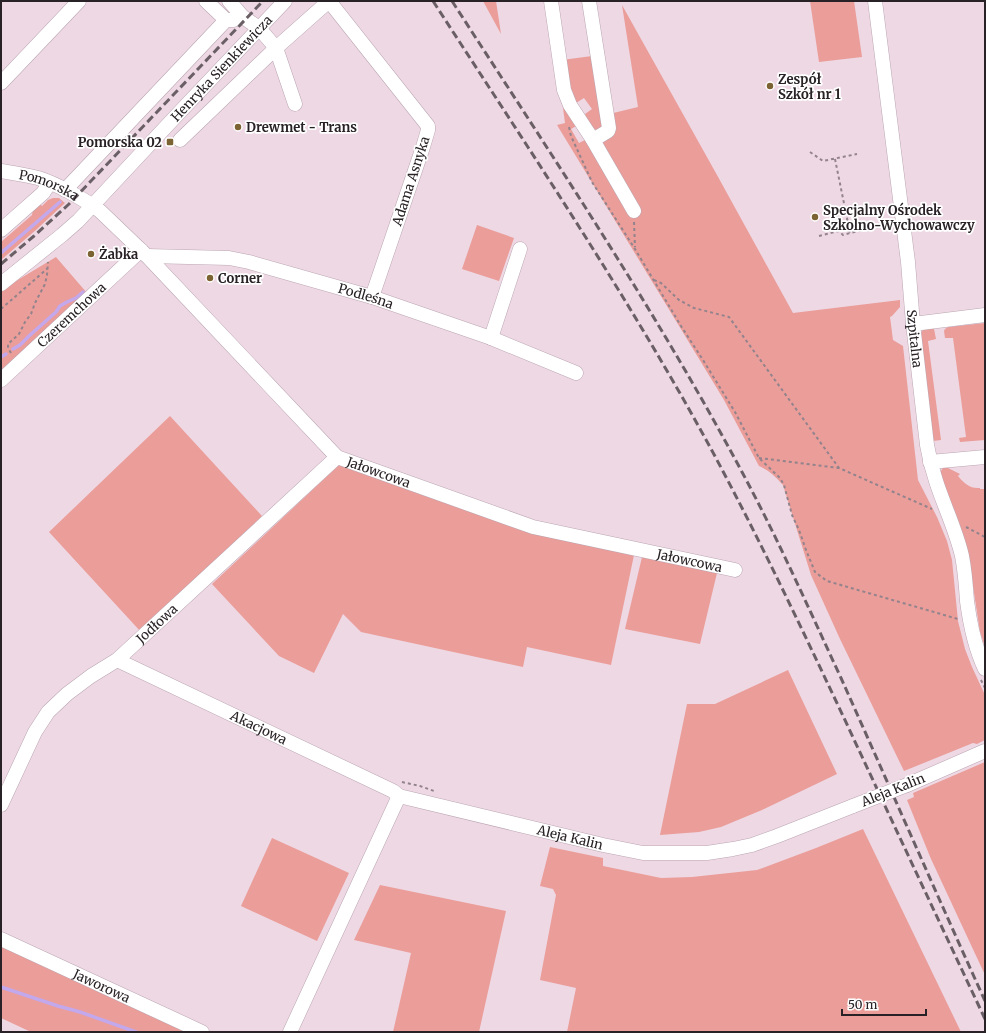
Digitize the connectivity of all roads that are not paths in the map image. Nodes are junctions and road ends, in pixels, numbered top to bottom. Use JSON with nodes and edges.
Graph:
{"nodes":[{"id":1,"x":79,"y":1,"type":"edge"},
{"id":2,"x":206,"y":1,"type":"edge"},
{"id":3,"x":229,"y":1,"type":"edge"},
{"id":4,"x":285,"y":1,"type":"edge"},
{"id":5,"x":329,"y":1,"type":"edge"},
{"id":6,"x":551,"y":1,"type":"edge"},
{"id":7,"x":589,"y":1,"type":"edge"},
{"id":8,"x":875,"y":1,"type":"edge"},
{"id":9,"x":243,"y":16,"type":"junction"},
{"id":10,"x":226,"y":20,"type":"junction"},
{"id":11,"x":259,"y":28,"type":"junction"},
{"id":12,"x":276,"y":48,"type":"junction"},
{"id":13,"x":1,"y":83,"type":"edge"},
{"id":14,"x":295,"y":104,"type":"dead end"},
{"id":15,"x":180,"y":140,"type":"dead end"},
{"id":16,"x":593,"y":140,"type":"junction"},
{"id":17,"x":1,"y":171,"type":"edge"},
{"id":18,"x":48,"y":182,"type":"junction"},
{"id":19,"x":65,"y":190,"type":"junction"},
{"id":20,"x":93,"y":205,"type":"junction"},
{"id":21,"x":634,"y":211,"type":"road end"},
{"id":22,"x":1,"y":230,"type":"edge"},
{"id":23,"x":520,"y":249,"type":"dead end"},
{"id":24,"x":144,"y":252,"type":"junction"},
{"id":25,"x":1,"y":284,"type":"edge"},
{"id":26,"x":372,"y":297,"type":"junction"},
{"id":27,"x":985,"y":315,"type":"edge"},
{"id":28,"x":913,"y":324,"type":"junction"},
{"id":29,"x":491,"y":338,"type":"junction"},
{"id":30,"x":576,"y":372,"type":"dead end"},
{"id":31,"x":1,"y":380,"type":"edge"},
{"id":32,"x":337,"y":457,"type":"junction"},
{"id":33,"x":985,"y":457,"type":"edge"},
{"id":34,"x":930,"y":462,"type":"junction"},
{"id":35,"x":735,"y":570,"type":"dead end"},
{"id":36,"x":117,"y":660,"type":"junction"},
{"id":37,"x":985,"y":669,"type":"edge"},
{"id":38,"x":985,"y":751,"type":"edge"},
{"id":39,"x":396,"y":794,"type":"junction"},
{"id":40,"x":1,"y":804,"type":"edge"},
{"id":41,"x":1,"y":939,"type":"edge"},
{"id":42,"x":202,"y":1032,"type":"edge"},
{"id":43,"x":290,"y":1032,"type":"edge"}],
"edges":[{"from":1,"to":13,"type":"street"},
{"from":2,"to":10,"type":"street"},
{"from":3,"to":9,"type":"street"},
{"from":4,"to":11,"type":"street","name":"Henryka Sienkiewicza"},
{"from":5,"to":12,"type":"street"},
{"from":5,"to":26,"type":"street","name":"Adama Asnyka"},
{"from":6,"to":16,"type":"street"},
{"from":7,"to":16,"type":"street"},
{"from":8,"to":28,"type":"street","name":"Szpitalna"},
{"from":9,"to":10,"type":"street"},
{"from":9,"to":11,"type":"street"},
{"from":10,"to":19,"type":"street"},
{"from":11,"to":12,"type":"street"},
{"from":11,"to":20,"type":"street","name":"Henryka Sienkiewicza"},
{"from":12,"to":14,"type":"street"},
{"from":12,"to":15,"type":"street"},
{"from":16,"to":21,"type":"street"},
{"from":17,"to":18,"type":"street","name":"Pomorska"},
{"from":18,"to":19,"type":"street","name":"Pomorska"},
{"from":18,"to":22,"type":"street"},
{"from":19,"to":20,"type":"street","name":"Pomorska"},
{"from":20,"to":24,"type":"street","name":"Jałowcowa"},
{"from":20,"to":25,"type":"street","name":"Henryka Sienkiewicza"},
{"from":23,"to":29,"type":"street"},
{"from":24,"to":26,"type":"street","name":"Podleśna"},
{"from":24,"to":31,"type":"street","name":"Czeremchowa"},
{"from":24,"to":32,"type":"street","name":"Jałowcowa"},
{"from":26,"to":29,"type":"street","name":"Podleśna"},
{"from":27,"to":28,"type":"street"},
{"from":28,"to":34,"type":"street","name":"Szpitalna"},
{"from":29,"to":30,"type":"street","name":"Podleśna"},
{"from":32,"to":35,"type":"street","name":"Jałowcowa"},
{"from":32,"to":36,"type":"street","name":"Jodłowa"},
{"from":33,"to":34,"type":"street"},
{"from":34,"to":37,"type":"street","name":"Szpitalna"},
{"from":36,"to":39,"type":"street","name":"Akacjowa"},
{"from":36,"to":40,"type":"street","name":"Jodłowa"},
{"from":38,"to":39,"type":"street","name":"Aleja Kalin","bridge":true},
{"from":39,"to":43,"type":"street"},
{"from":41,"to":42,"type":"street","name":"Jaworowa"}]}
